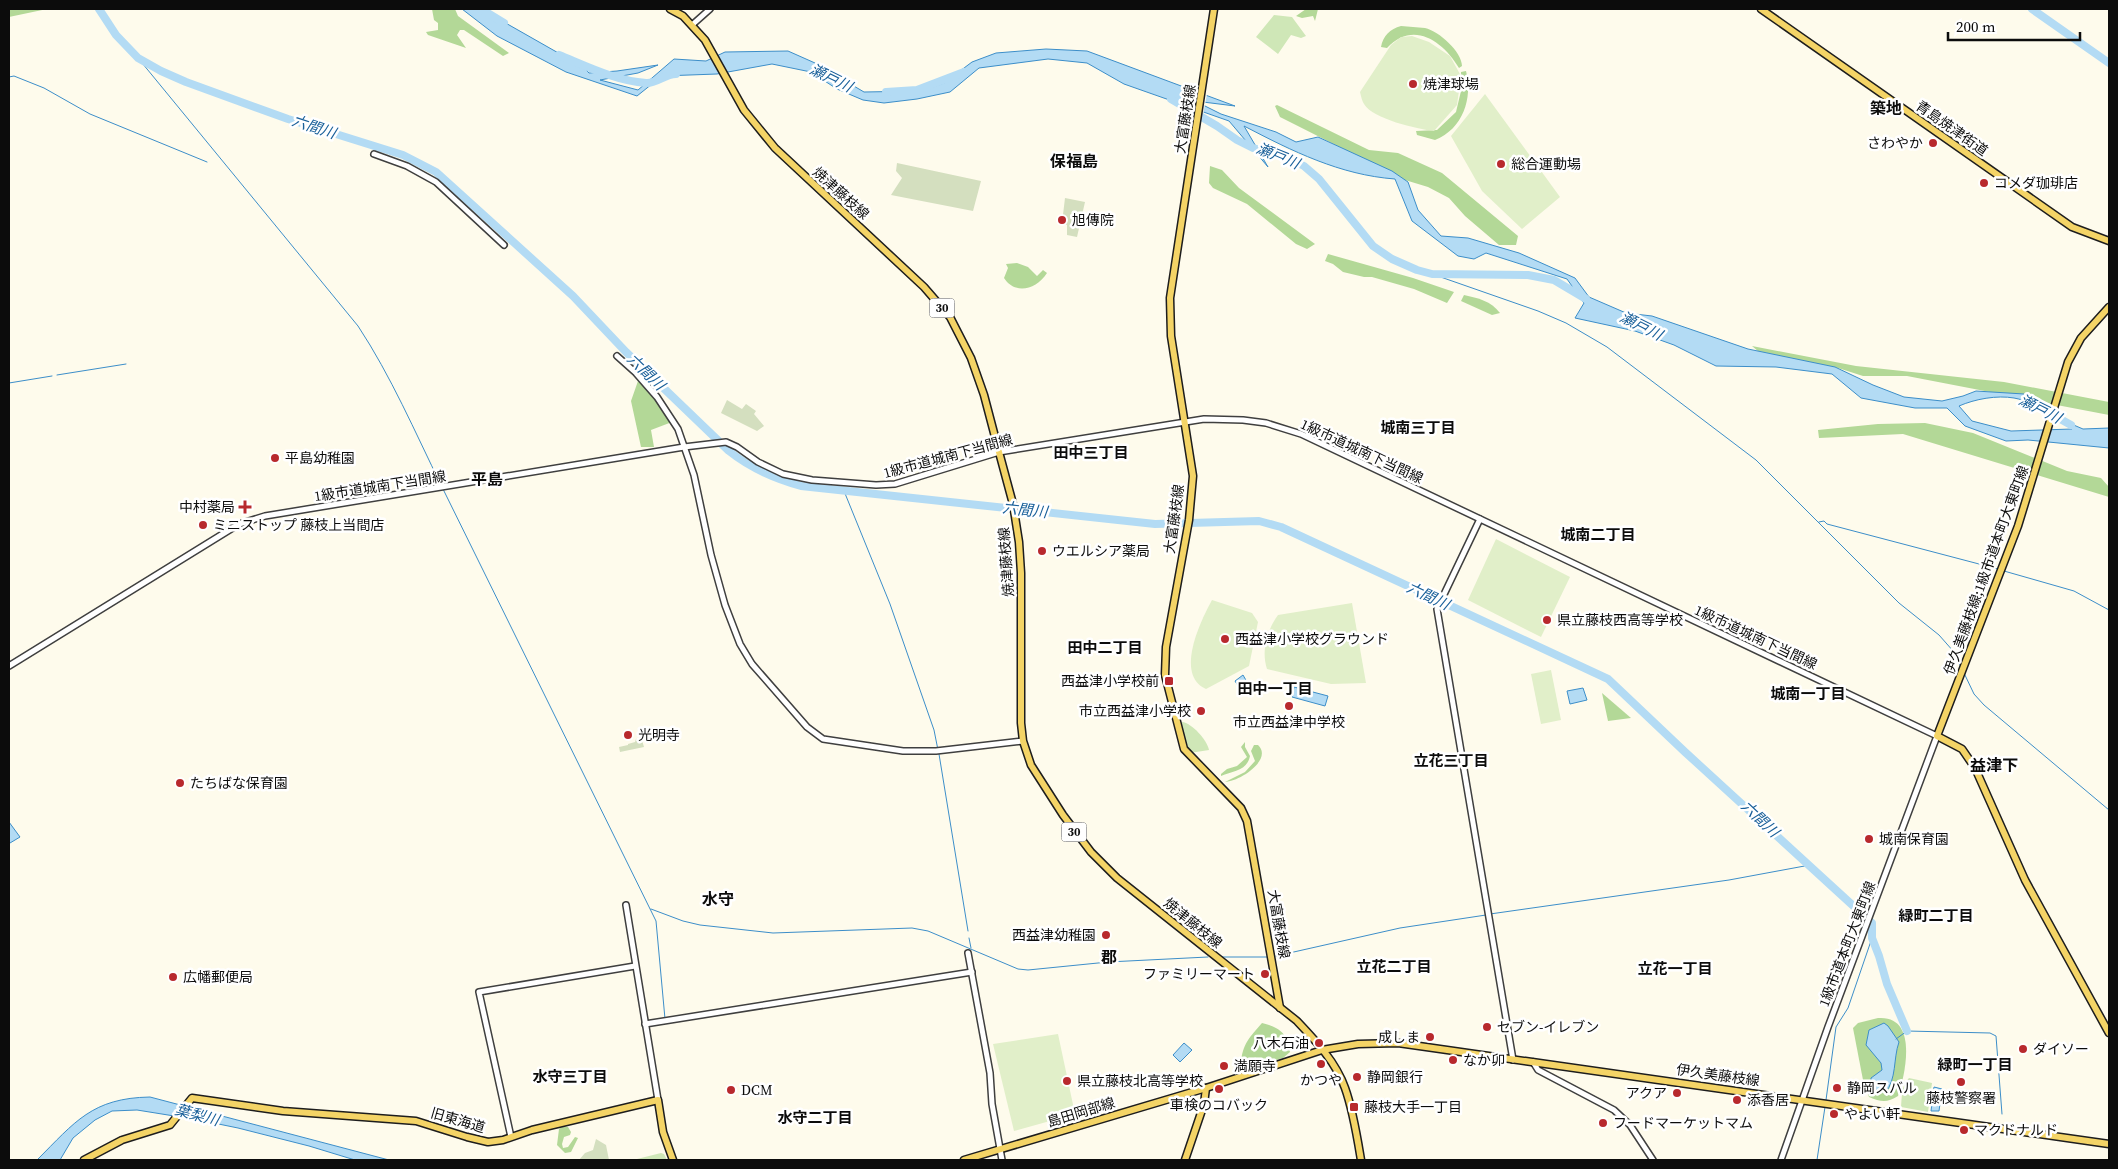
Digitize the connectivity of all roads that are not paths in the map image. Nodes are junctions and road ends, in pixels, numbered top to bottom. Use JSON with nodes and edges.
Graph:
{"nodes":[{"id":1,"x":670,"y":9,"type":"edge"},
{"id":2,"x":710,"y":9,"type":"edge"},
{"id":3,"x":1214,"y":9,"type":"edge"},
{"id":4,"x":1761,"y":9,"type":"edge"},
{"id":5,"x":692,"y":25,"type":"junction"},
{"id":6,"x":374,"y":154,"type":"dead end"},
{"id":7,"x":2109,"y":241,"type":"edge"},
{"id":8,"x":504,"y":245,"type":"dead end"},
{"id":9,"x":2109,"y":307,"type":"edge"},
{"id":10,"x":617,"y":356,"type":"dead end"},
{"id":11,"x":1185,"y":422,"type":"junction"},
{"id":12,"x":684,"y":447,"type":"junction"},
{"id":13,"x":999,"y":452,"type":"junction"},
{"id":14,"x":1480,"y":520,"type":"junction"},
{"id":15,"x":9,"y":666,"type":"edge"},
{"id":16,"x":1937,"y":736,"type":"junction"},
{"id":17,"x":1023,"y":741,"type":"junction"},
{"id":18,"x":626,"y":905,"type":"dead end"},
{"id":19,"x":968,"y":953,"type":"dead end"},
{"id":20,"x":635,"y":966,"type":"junction"},
{"id":21,"x":972,"y":972,"type":"junction"},
{"id":22,"x":1280,"y":1008,"type":"junction"},
{"id":23,"x":645,"y":1024,"type":"junction"},
{"id":24,"x":2109,"y":1033,"type":"edge"},
{"id":25,"x":1322,"y":1050,"type":"junction"},
{"id":26,"x":1513,"y":1060,"type":"junction"},
{"id":27,"x":1533,"y":1062,"type":"junction"},
{"id":28,"x":1206,"y":1088,"type":"junction"},
{"id":29,"x":658,"y":1100,"type":"junction"},
{"id":30,"x":1803,"y":1100,"type":"junction"},
{"id":31,"x":511,"y":1137,"type":"junction"},
{"id":32,"x":2109,"y":1144,"type":"edge"},
{"id":33,"x":1000,"y":1149,"type":"junction"},
{"id":34,"x":84,"y":1160,"type":"edge"},
{"id":35,"x":673,"y":1160,"type":"edge"},
{"id":36,"x":964,"y":1160,"type":"edge"},
{"id":37,"x":1002,"y":1160,"type":"edge"},
{"id":38,"x":1185,"y":1160,"type":"edge"},
{"id":39,"x":1361,"y":1160,"type":"edge"},
{"id":40,"x":1653,"y":1160,"type":"edge"},
{"id":41,"x":1781,"y":1160,"type":"edge"}],
"edges":[{"from":1,"to":5,"type":"main road","name":"焼津藤枝線","number":"30"},
{"from":2,"to":5,"type":"street"},
{"from":3,"to":11,"type":"main road","name":"大富藤枝線"},
{"from":4,"to":7,"type":"main road","name":"青島焼津街道"},
{"from":5,"to":13,"type":"main road","name":"焼津藤枝線","number":"30"},
{"from":6,"to":8,"type":"street"},
{"from":9,"to":16,"type":"main road","name":"伊久美藤枝線;1級市道本町大東町線"},
{"from":10,"to":12,"type":"street"},
{"from":11,"to":13,"type":"street","name":"1級市道城南下当間線"},
{"from":11,"to":14,"type":"street","name":"1級市道城南下当間線"},
{"from":11,"to":22,"type":"main road","name":"大富藤枝線"},
{"from":12,"to":13,"type":"street","name":"1級市道城南下当間線"},
{"from":12,"to":15,"type":"street","name":"1級市道城南下当間線"},
{"from":12,"to":17,"type":"street"},
{"from":13,"to":17,"type":"main road","name":"焼津藤枝線","number":"30"},
{"from":14,"to":16,"type":"street","name":"1級市道城南下当間線"},
{"from":14,"to":26,"type":"street"},
{"from":16,"to":24,"type":"main road"},
{"from":16,"to":30,"type":"street","name":"1級市道本町大東町線"},
{"from":17,"to":22,"type":"main road","name":"焼津藤枝線","number":"30"},
{"from":18,"to":20,"type":"street"},
{"from":19,"to":21,"type":"street"},
{"from":20,"to":23,"type":"street"},
{"from":20,"to":31,"type":"street"},
{"from":21,"to":23,"type":"street"},
{"from":21,"to":33,"type":"street"},
{"from":22,"to":25,"type":"main road","name":"焼津藤枝線","number":"30"},
{"from":23,"to":29,"type":"street"},
{"from":25,"to":26,"type":"main road","name":"伊久美藤枝線"},
{"from":25,"to":28,"type":"main road","name":"伊久美藤枝線"},
{"from":25,"to":39,"type":"main road"},
{"from":26,"to":27,"type":"main road","name":"伊久美藤枝線"},
{"from":27,"to":30,"type":"main road","name":"伊久美藤枝線"},
{"from":27,"to":40,"type":"street"},
{"from":28,"to":33,"type":"main road","name":"島田岡部線"},
{"from":28,"to":38,"type":"main road"},
{"from":29,"to":31,"type":"main road","name":"旧東海道"},
{"from":29,"to":35,"type":"main road"},
{"from":30,"to":32,"type":"main road","name":"伊久美藤枝線"},
{"from":30,"to":41,"type":"street","name":"1級市道本町大東町線"},
{"from":31,"to":34,"type":"main road","name":"旧東海道"},
{"from":33,"to":36,"type":"main road","name":"島田岡部線"},
{"from":33,"to":37,"type":"street"}]}
